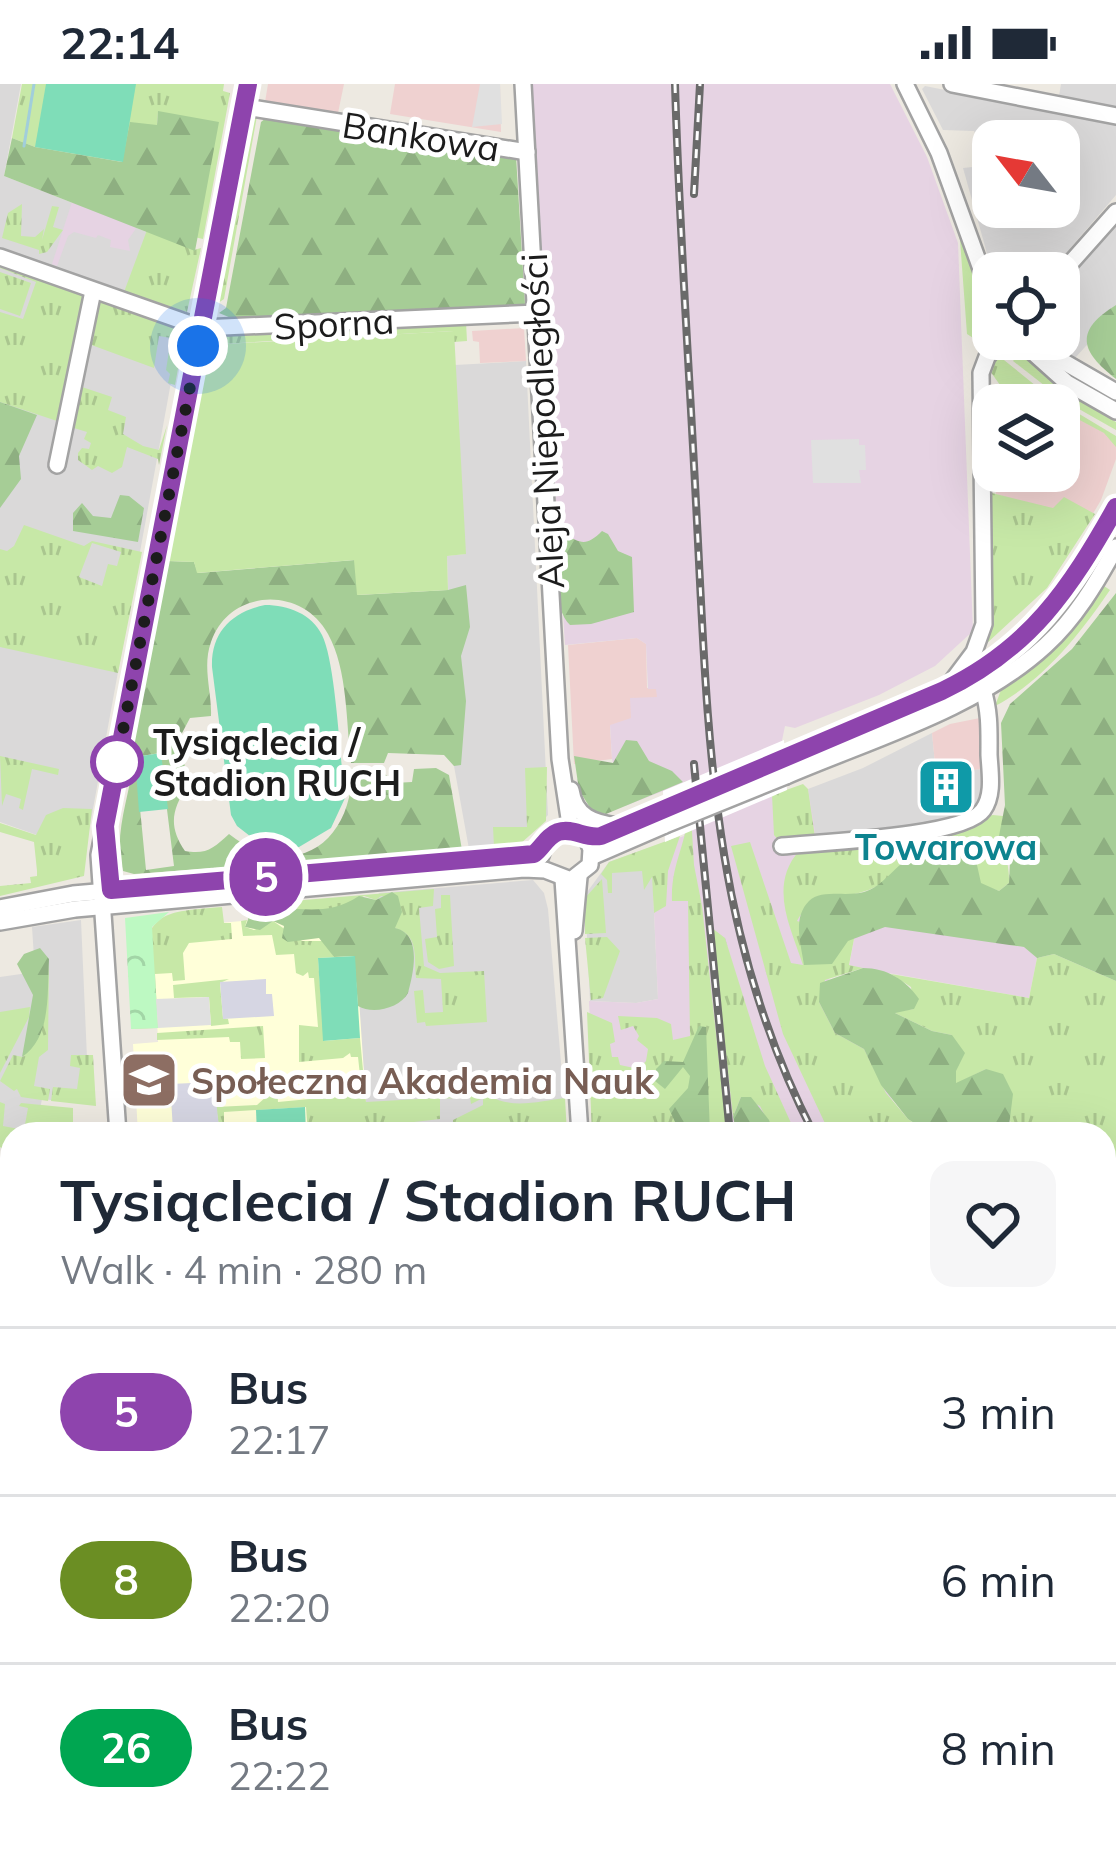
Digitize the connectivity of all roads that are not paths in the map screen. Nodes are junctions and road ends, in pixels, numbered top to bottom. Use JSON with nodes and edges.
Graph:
{"nodes":[{"id":1,"x":248,"y":84,"type":"edge"},
{"id":2,"x":524,"y":84,"type":"edge"},
{"id":3,"x":905,"y":84,"type":"edge"},
{"id":4,"x":952,"y":84,"type":"edge"},
{"id":5,"x":245,"y":107,"type":"junction"},
{"id":6,"x":1116,"y":116,"type":"edge"},
{"id":7,"x":527,"y":152,"type":"junction"},
{"id":8,"x":1116,"y":212,"type":"edge"},
{"id":9,"x":975,"y":252,"type":"edge"},
{"id":10,"x":1080,"y":252,"type":"edge"},
{"id":11,"x":0,"y":257,"type":"edge"},
{"id":12,"x":93,"y":291,"type":"junction"},
{"id":13,"x":537,"y":313,"type":"junction"},
{"id":14,"x":202,"y":328,"type":"junction"},
{"id":15,"x":986,"y":360,"type":"edge"},
{"id":16,"x":1043,"y":360,"type":"edge"},
{"id":17,"x":1059,"y":360,"type":"edge"},
{"id":18,"x":1116,"y":392,"type":"edge"},
{"id":19,"x":1116,"y":411,"type":"edge"},
{"id":20,"x":57,"y":465,"type":"dead end"},
{"id":21,"x":1116,"y":507,"type":"edge"},
{"id":22,"x":1116,"y":547,"type":"edge"},
{"id":23,"x":983,"y":690,"type":"junction"},
{"id":24,"x":942,"y":691,"type":"junction"},
{"id":25,"x":560,"y":758,"type":"junction"},
{"id":26,"x":565,"y":780,"type":"junction"},
{"id":27,"x":664,"y":817,"type":"junction"},
{"id":28,"x":621,"y":827,"type":"junction"},
{"id":29,"x":571,"y":834,"type":"junction"},
{"id":30,"x":782,"y":846,"type":"dead end"},
{"id":31,"x":543,"y":848,"type":"junction"},
{"id":32,"x":592,"y":857,"type":"junction"},
{"id":33,"x":545,"y":870,"type":"junction"},
{"id":34,"x":571,"y":878,"type":"junction"},
{"id":35,"x":105,"y":899,"type":"junction"},
{"id":36,"x":0,"y":908,"type":"edge"},
{"id":37,"x":0,"y":922,"type":"edge"},
{"id":38,"x":117,"y":1122,"type":"edge"},
{"id":39,"x":579,"y":1122,"type":"edge"}],
"edges":[{"from":1,"to":5,"type":"street"},
{"from":2,"to":7,"type":"street","name":"Aleja Niepodległości"},
{"from":3,"to":9,"type":"street"},
{"from":4,"to":6,"type":"street"},
{"from":5,"to":7,"type":"street","name":"Bankowa"},
{"from":5,"to":14,"type":"street"},
{"from":7,"to":13,"type":"street","name":"Aleja Niepodległości"},
{"from":8,"to":10,"type":"street"},
{"from":11,"to":12,"type":"street","name":"Sporna"},
{"from":12,"to":14,"type":"street","name":"Sporna"},
{"from":12,"to":20,"type":"street"},
{"from":13,"to":14,"type":"street","name":"Sporna"},
{"from":13,"to":25,"type":"street","name":"Aleja Niepodległości"},
{"from":14,"to":35,"type":"street"},
{"from":15,"to":24,"type":"street"},
{"from":16,"to":19,"type":"street"},
{"from":17,"to":18,"type":"street"},
{"from":21,"to":24,"type":"street"},
{"from":22,"to":23,"type":"street"},
{"from":23,"to":27,"type":"street","bridge":true},
{"from":23,"to":30,"type":"street"},
{"from":24,"to":27,"type":"street","bridge":true},
{"from":25,"to":26,"type":"street","name":"Aleja Niepodległości"},
{"from":25,"to":29,"type":"street","name":"Aleja Niepodległości"},
{"from":26,"to":28,"type":"street"},
{"from":26,"to":29,"type":"street","name":"Aleja Niepodległości"},
{"from":27,"to":28,"type":"street"},
{"from":27,"to":32,"type":"street"},
{"from":28,"to":29,"type":"street"},
{"from":29,"to":31,"type":"street"},
{"from":29,"to":32,"type":"street"},
{"from":31,"to":33,"type":"street"},
{"from":31,"to":35,"type":"street"},
{"from":32,"to":34,"type":"street"},
{"from":33,"to":34,"type":"street"},
{"from":33,"to":35,"type":"street"},
{"from":34,"to":39,"type":"street"},
{"from":35,"to":36,"type":"street"},
{"from":35,"to":37,"type":"street"},
{"from":35,"to":38,"type":"street"}]}
